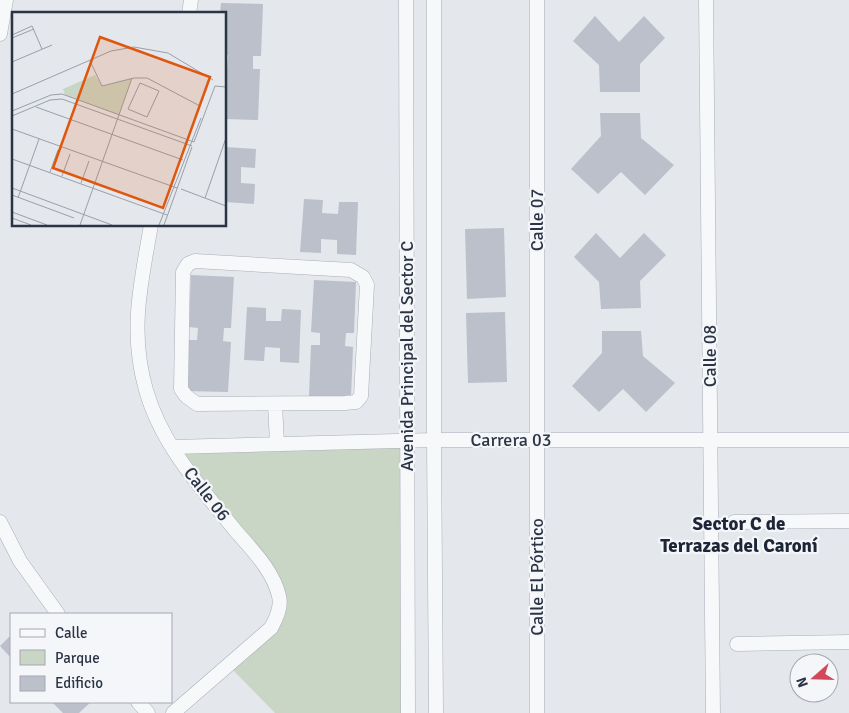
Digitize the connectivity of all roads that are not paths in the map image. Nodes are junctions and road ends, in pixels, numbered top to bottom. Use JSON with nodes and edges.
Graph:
{"nodes":[{"id":1,"x":6,"y":0,"type":"edge"},
{"id":2,"x":406,"y":0,"type":"edge"},
{"id":3,"x":434,"y":0,"type":"edge"},
{"id":4,"x":537,"y":0,"type":"edge"},
{"id":5,"x":706,"y":0,"type":"edge"},
{"id":6,"x":0,"y":34,"type":"edge"},
{"id":7,"x":151,"y":226,"type":"edge"},
{"id":8,"x":275,"y":404,"type":"junction"},
{"id":9,"x":434,"y":440,"type":"junction"},
{"id":10,"x":538,"y":440,"type":"junction"},
{"id":11,"x":849,"y":440,"type":"edge"},
{"id":12,"x":407,"y":441,"type":"junction"},
{"id":13,"x":710,"y":441,"type":"junction"},
{"id":14,"x":277,"y":443,"type":"junction"},
{"id":15,"x":172,"y":447,"type":"junction"},
{"id":16,"x":849,"y":521,"type":"edge"},
{"id":17,"x":0,"y":522,"type":"edge"},
{"id":18,"x":734,"y":522,"type":"dead end"},
{"id":19,"x":57,"y":613,"type":"edge"},
{"id":20,"x":849,"y":642,"type":"edge"},
{"id":21,"x":736,"y":644,"type":"dead end"},
{"id":22,"x":139,"y":703,"type":"edge"},
{"id":23,"x":148,"y":713,"type":"edge"},
{"id":24,"x":173,"y":713,"type":"edge"},
{"id":25,"x":408,"y":713,"type":"edge"},
{"id":26,"x":436,"y":713,"type":"edge"},
{"id":27,"x":537,"y":713,"type":"edge"},
{"id":28,"x":713,"y":713,"type":"edge"}],
"edges":[{"from":1,"to":6,"type":"street"},
{"from":2,"to":12,"type":"street","name":"Avenida Principal del Sector C"},
{"from":3,"to":9,"type":"street","name":"Avenida Principal del Sector C"},
{"from":4,"to":10,"type":"street","name":"Calle 07"},
{"from":5,"to":13,"type":"street","name":"Calle 08"},
{"from":7,"to":15,"type":"street","name":"Calle 06"},
{"from":8,"to":8,"type":"street"},
{"from":8,"to":14,"type":"street"},
{"from":9,"to":10,"type":"street","name":"Carrera 03"},
{"from":9,"to":12,"type":"street","name":"Carrera 03"},
{"from":9,"to":26,"type":"street","name":"Avenida Principal del Sector C"},
{"from":10,"to":13,"type":"street","name":"Carrera 03"},
{"from":10,"to":27,"type":"street","name":"Calle El Pórtico"},
{"from":11,"to":13,"type":"street","name":"Carrera 03"},
{"from":12,"to":14,"type":"street","name":"Carrera 03"},
{"from":12,"to":25,"type":"street","name":"Avenida Principal del Sector C"},
{"from":13,"to":28,"type":"street","name":"Calle 08"},
{"from":14,"to":15,"type":"street","name":"Carrera 03"},
{"from":15,"to":24,"type":"street","name":"Calle 06"},
{"from":16,"to":18,"type":"street"},
{"from":17,"to":19,"type":"street"},
{"from":20,"to":21,"type":"street"},
{"from":22,"to":23,"type":"street"}]}
